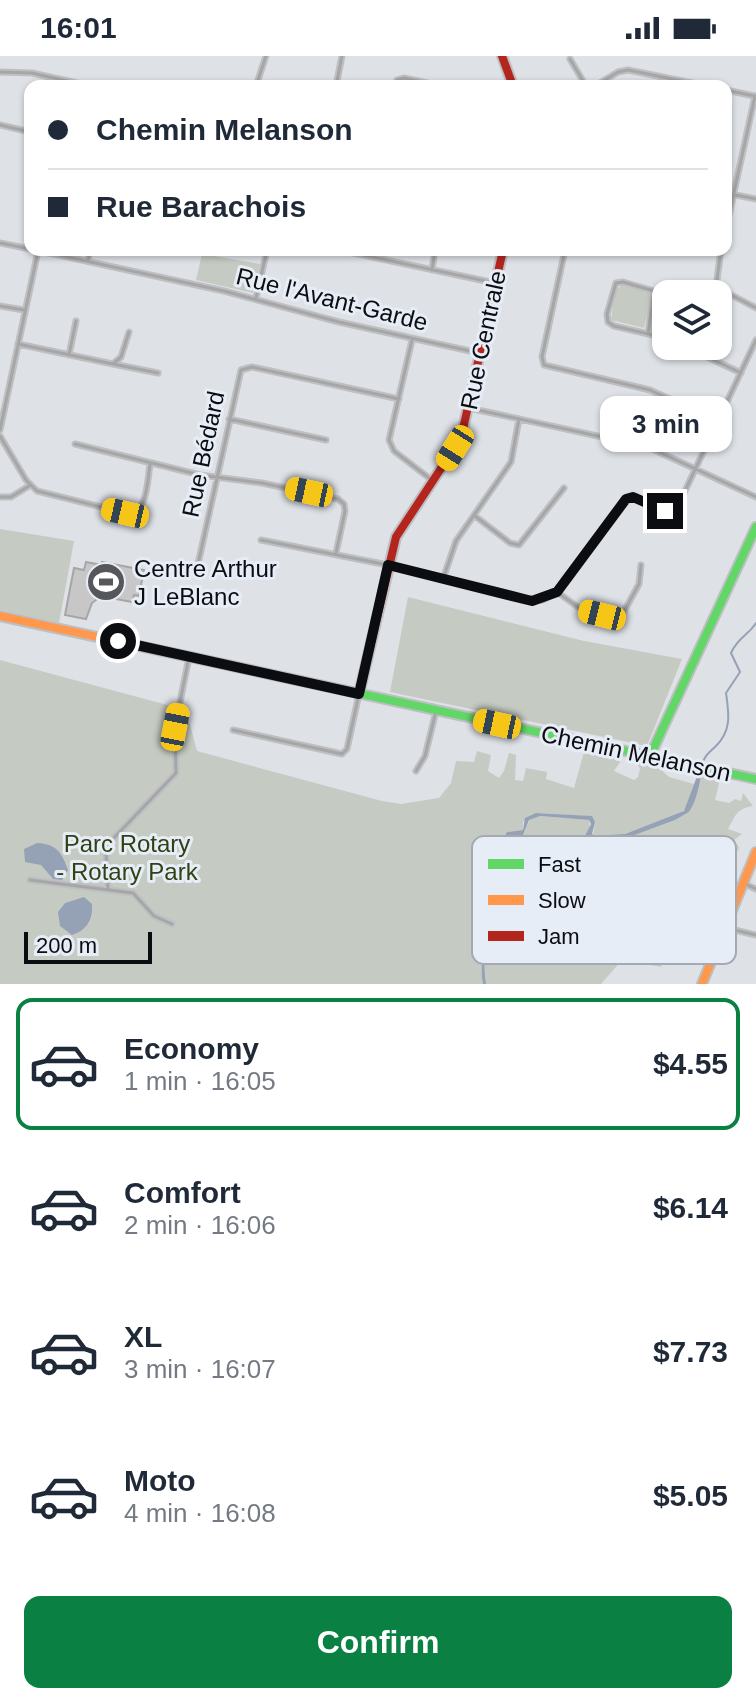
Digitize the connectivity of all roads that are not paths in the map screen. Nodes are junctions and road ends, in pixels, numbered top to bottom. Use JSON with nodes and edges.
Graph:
{"nodes":[{"id":1,"x":266,"y":56,"type":"edge"},
{"id":2,"x":342,"y":56,"type":"edge"},
{"id":3,"x":502,"y":56,"type":"edge"},
{"id":4,"x":570,"y":59,"type":"dead end"},
{"id":5,"x":0,"y":72,"type":"edge"},
{"id":6,"x":63,"y":80,"type":"edge"},
{"id":7,"x":258,"y":80,"type":"edge"},
{"id":8,"x":337,"y":80,"type":"edge"},
{"id":9,"x":511,"y":80,"type":"edge"},
{"id":10,"x":582,"y":80,"type":"edge"},
{"id":11,"x":606,"y":80,"type":"edge"},
{"id":12,"x":677,"y":80,"type":"edge"},
{"id":13,"x":732,"y":91,"type":"edge"},
{"id":14,"x":756,"y":96,"type":"edge"},
{"id":15,"x":0,"y":125,"type":"edge"},
{"id":16,"x":24,"y":131,"type":"edge"},
{"id":17,"x":734,"y":194,"type":"junction"},
{"id":18,"x":756,"y":199,"type":"edge"},
{"id":19,"x":732,"y":203,"type":"edge"},
{"id":20,"x":0,"y":243,"type":"edge"},
{"id":21,"x":24,"y":248,"type":"edge"},
{"id":22,"x":34,"y":256,"type":"edge"},
{"id":23,"x":64,"y":256,"type":"edge"},
{"id":24,"x":89,"y":256,"type":"edge"},
{"id":25,"x":266,"y":256,"type":"edge"},
{"id":26,"x":365,"y":256,"type":"edge"},
{"id":27,"x":434,"y":256,"type":"edge"},
{"id":28,"x":502,"y":256,"type":"edge"},
{"id":29,"x":564,"y":256,"type":"edge"},
{"id":30,"x":720,"y":256,"type":"edge"},
{"id":31,"x":88,"y":261,"type":"junction"},
{"id":32,"x":432,"y":270,"type":"junction"},
{"id":33,"x":495,"y":283,"type":"junction"},
{"id":34,"x":256,"y":298,"type":"junction"},
{"id":35,"x":0,"y":306,"type":"edge"},
{"id":36,"x":756,"y":308,"type":"edge"},
{"id":37,"x":25,"y":311,"type":"junction"},
{"id":38,"x":76,"y":321,"type":"dead end"},
{"id":39,"x":129,"y":332,"type":"dead end"},
{"id":40,"x":648,"y":334,"type":"junction"},
{"id":41,"x":652,"y":335,"type":"edge"},
{"id":42,"x":412,"y":339,"type":"junction"},
{"id":43,"x":756,"y":340,"type":"edge"},
{"id":44,"x":18,"y":344,"type":"junction"},
{"id":45,"x":480,"y":353,"type":"junction"},
{"id":46,"x":69,"y":355,"type":"junction"},
{"id":47,"x":714,"y":360,"type":"edge"},
{"id":48,"x":113,"y":364,"type":"junction"},
{"id":49,"x":158,"y":373,"type":"dead end"},
{"id":50,"x":741,"y":373,"type":"junction"},
{"id":51,"x":399,"y":399,"type":"junction"},
{"id":52,"x":469,"y":408,"type":"junction"},
{"id":53,"x":229,"y":419,"type":"junction"},
{"id":54,"x":519,"y":419,"type":"junction"},
{"id":55,"x":718,"y":421,"type":"junction"},
{"id":56,"x":0,"y":435,"type":"edge"},
{"id":57,"x":326,"y":440,"type":"dead end"},
{"id":58,"x":75,"y":444,"type":"dead end"},
{"id":59,"x":150,"y":465,"type":"junction"},
{"id":60,"x":696,"y":469,"type":"junction"},
{"id":61,"x":216,"y":478,"type":"junction"},
{"id":62,"x":433,"y":481,"type":"junction"},
{"id":63,"x":30,"y":485,"type":"junction"},
{"id":64,"x":564,"y":488,"type":"dead end"},
{"id":65,"x":0,"y":497,"type":"edge"},
{"id":66,"x":756,"y":497,"type":"edge"},
{"id":67,"x":475,"y":516,"type":"junction"},
{"id":68,"x":756,"y":527,"type":"edge"},
{"id":69,"x":261,"y":540,"type":"dead end"},
{"id":70,"x":336,"y":555,"type":"junction"},
{"id":71,"x":198,"y":564,"type":"dead end"},
{"id":72,"x":388,"y":565,"type":"junction"},
{"id":73,"x":641,"y":565,"type":"dead end"},
{"id":74,"x":443,"y":579,"type":"junction"},
{"id":75,"x":557,"y":592,"type":"junction"},
{"id":76,"x":0,"y":616,"type":"edge"},
{"id":77,"x":189,"y":657,"type":"junction"},
{"id":78,"x":359,"y":694,"type":"junction"},
{"id":79,"x":436,"y":711,"type":"junction"},
{"id":80,"x":233,"y":730,"type":"dead end"},
{"id":81,"x":650,"y":756,"type":"junction"},
{"id":82,"x":416,"y":771,"type":"dead end"},
{"id":83,"x":756,"y":779,"type":"edge"},
{"id":84,"x":756,"y":852,"type":"edge"},
{"id":85,"x":30,"y":880,"type":"dead end"},
{"id":86,"x":743,"y":883,"type":"junction"},
{"id":87,"x":756,"y":889,"type":"edge"},
{"id":88,"x":108,"y":890,"type":"junction"},
{"id":89,"x":736,"y":902,"type":"edge"},
{"id":90,"x":172,"y":924,"type":"dead end"},
{"id":91,"x":736,"y":930,"type":"edge"},
{"id":92,"x":756,"y":935,"type":"edge"},
{"id":93,"x":711,"y":964,"type":"edge"},
{"id":94,"x":702,"y":984,"type":"edge"}],
"edges":[{"from":1,"to":7,"type":"street"},
{"from":2,"to":8,"type":"street"},
{"from":3,"to":9,"type":"street"},
{"from":4,"to":10,"type":"street"},
{"from":5,"to":6,"type":"street"},
{"from":11,"to":12,"type":"street"},
{"from":13,"to":14,"type":"street"},
{"from":14,"to":17,"type":"street"},
{"from":15,"to":16,"type":"street"},
{"from":17,"to":18,"type":"street"},
{"from":17,"to":19,"type":"street"},
{"from":20,"to":21,"type":"street","name":"Rue l'Avant-Garde"},
{"from":22,"to":37,"type":"street"},
{"from":23,"to":31,"type":"street","name":"Rue l'Avant-Garde"},
{"from":24,"to":31,"type":"street"},
{"from":25,"to":34,"type":"street"},
{"from":26,"to":32,"type":"street"},
{"from":27,"to":32,"type":"street"},
{"from":28,"to":33,"type":"street","name":"Rue Centrale"},
{"from":29,"to":55,"type":"street"},
{"from":30,"to":36,"type":"street"},
{"from":31,"to":34,"type":"street","name":"Rue l'Avant-Garde"},
{"from":32,"to":33,"type":"street"},
{"from":33,"to":45,"type":"street","name":"Rue Centrale"},
{"from":34,"to":42,"type":"street","name":"Rue l'Avant-Garde"},
{"from":35,"to":37,"type":"street"},
{"from":37,"to":44,"type":"street"},
{"from":38,"to":46,"type":"street"},
{"from":39,"to":48,"type":"street"},
{"from":40,"to":40,"type":"street"},
{"from":40,"to":41,"type":"street"},
{"from":42,"to":45,"type":"street","name":"Rue l'Avant-Garde"},
{"from":42,"to":51,"type":"street"},
{"from":43,"to":50,"type":"street"},
{"from":44,"to":46,"type":"street"},
{"from":44,"to":56,"type":"street"},
{"from":45,"to":52,"type":"street","name":"Rue Centrale"},
{"from":46,"to":48,"type":"street"},
{"from":47,"to":50,"type":"street"},
{"from":48,"to":49,"type":"street"},
{"from":50,"to":55,"type":"street"},
{"from":51,"to":53,"type":"street","name":"Rue Bédard"},
{"from":51,"to":62,"type":"street"},
{"from":52,"to":54,"type":"street"},
{"from":52,"to":62,"type":"street","name":"Rue Centrale"},
{"from":53,"to":57,"type":"street"},
{"from":53,"to":61,"type":"street","name":"Rue Bédard"},
{"from":54,"to":60,"type":"street"},
{"from":54,"to":67,"type":"street"},
{"from":55,"to":60,"type":"street"},
{"from":56,"to":63,"type":"street"},
{"from":58,"to":59,"type":"street"},
{"from":59,"to":61,"type":"street"},
{"from":59,"to":63,"type":"street"},
{"from":60,"to":66,"type":"street"},
{"from":60,"to":75,"type":"street"},
{"from":61,"to":70,"type":"street"},
{"from":61,"to":71,"type":"street","name":"Rue Bédard"},
{"from":62,"to":72,"type":"street","name":"Rue Centrale"},
{"from":63,"to":65,"type":"street"},
{"from":64,"to":67,"type":"street"},
{"from":67,"to":74,"type":"street"},
{"from":68,"to":81,"type":"street"},
{"from":69,"to":70,"type":"street"},
{"from":70,"to":72,"type":"street"},
{"from":72,"to":74,"type":"street"},
{"from":72,"to":78,"type":"street","name":"Rue Centrale"},
{"from":73,"to":75,"type":"street"},
{"from":74,"to":75,"type":"street"},
{"from":76,"to":77,"type":"street","name":"Chemin Melanson"},
{"from":77,"to":78,"type":"street","name":"Chemin Melanson"},
{"from":77,"to":88,"type":"street"},
{"from":78,"to":79,"type":"street","name":"Chemin Melanson"},
{"from":78,"to":80,"type":"street"},
{"from":79,"to":81,"type":"street","name":"Chemin Melanson"},
{"from":79,"to":82,"type":"street"},
{"from":81,"to":83,"type":"street","name":"Chemin Melanson"},
{"from":84,"to":86,"type":"street"},
{"from":85,"to":88,"type":"street"},
{"from":86,"to":87,"type":"street"},
{"from":86,"to":89,"type":"street"},
{"from":88,"to":90,"type":"street"},
{"from":91,"to":92,"type":"street"},
{"from":93,"to":94,"type":"street"}]}
